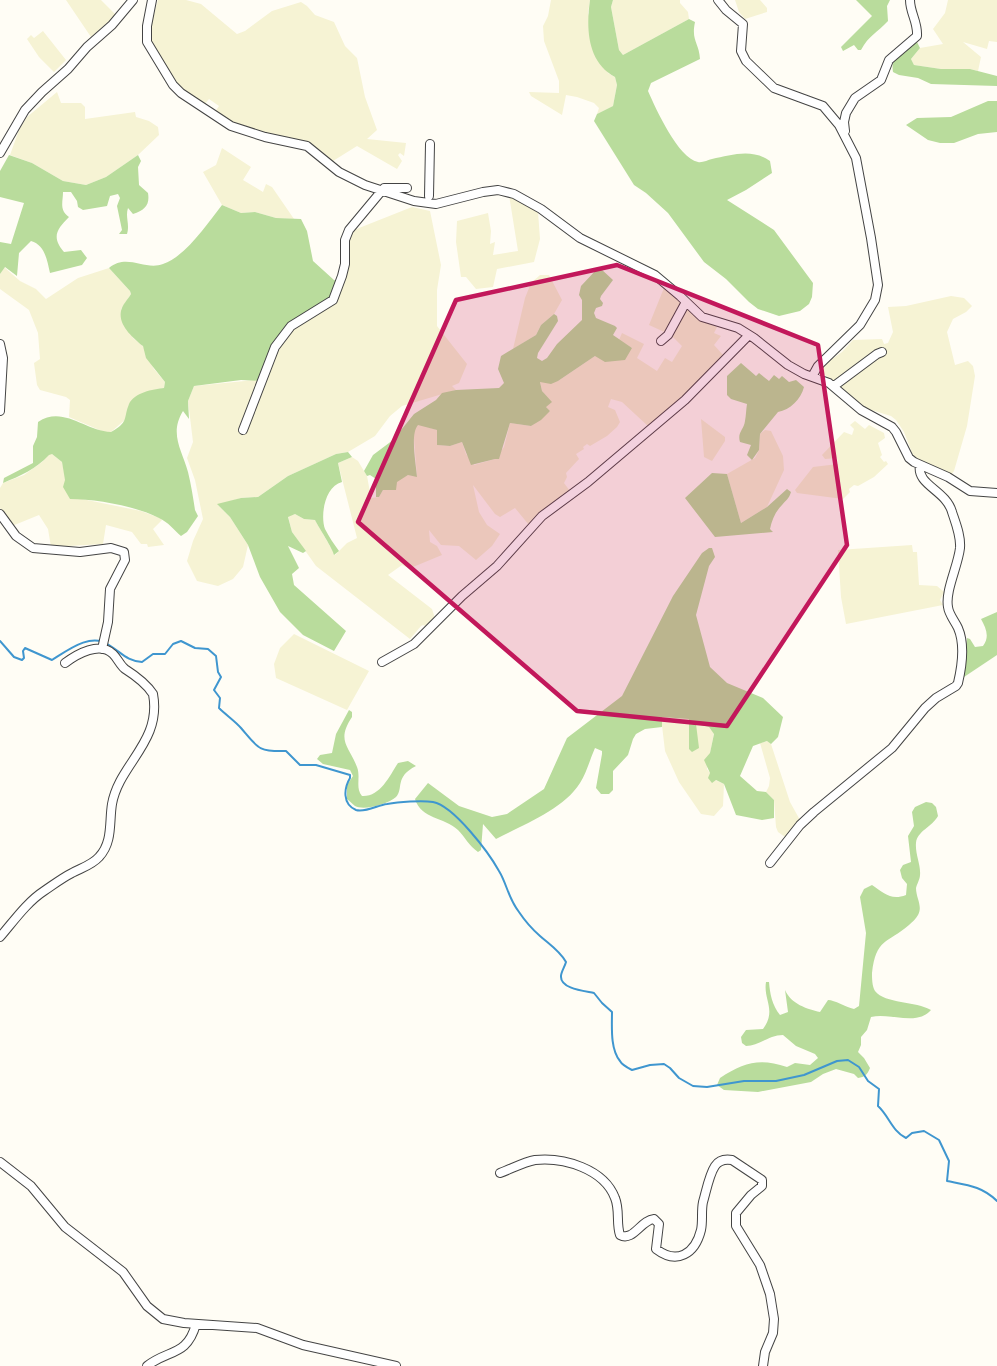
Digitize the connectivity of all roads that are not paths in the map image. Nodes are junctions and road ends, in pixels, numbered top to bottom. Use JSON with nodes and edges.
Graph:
{"nodes":[{"id":1,"x":133,"y":0,"type":"edge"},
{"id":2,"x":152,"y":0,"type":"edge"},
{"id":3,"x":718,"y":0,"type":"edge"},
{"id":4,"x":910,"y":0,"type":"edge"},
{"id":5,"x":848,"y":143,"type":"junction"},
{"id":6,"x":430,"y":144,"type":"dead end"},
{"id":7,"x":0,"y":153,"type":"edge"},
{"id":8,"x":407,"y":188,"type":"dead end"},
{"id":9,"x":380,"y":190,"type":"junction"},
{"id":10,"x":429,"y":196,"type":"dead end"},
{"id":11,"x":686,"y":302,"type":"junction"},
{"id":12,"x":749,"y":335,"type":"junction"},
{"id":13,"x":661,"y":341,"type":"dead end"},
{"id":14,"x":0,"y":344,"type":"edge"},
{"id":15,"x":882,"y":352,"type":"dead end"},
{"id":16,"x":813,"y":375,"type":"junction"},
{"id":17,"x":834,"y":386,"type":"junction"},
{"id":18,"x":0,"y":411,"type":"edge"},
{"id":19,"x":243,"y":430,"type":"dead end"},
{"id":20,"x":920,"y":465,"type":"junction"},
{"id":21,"x":997,"y":493,"type":"edge"},
{"id":22,"x":0,"y":514,"type":"edge"},
{"id":23,"x":103,"y":644,"type":"junction"},
{"id":24,"x":382,"y":662,"type":"dead end"},
{"id":25,"x":65,"y":663,"type":"dead end"},
{"id":26,"x":770,"y":863,"type":"dead end"},
{"id":27,"x":0,"y":938,"type":"edge"},
{"id":28,"x":0,"y":1162,"type":"edge"},
{"id":29,"x":500,"y":1173,"type":"dead end"},
{"id":30,"x":196,"y":1324,"type":"junction"},
{"id":31,"x":147,"y":1366,"type":"edge"},
{"id":32,"x":396,"y":1366,"type":"edge"},
{"id":33,"x":764,"y":1366,"type":"edge"}],
"edges":[{"from":1,"to":7,"type":"street"},
{"from":2,"to":9,"type":"street"},
{"from":3,"to":5,"type":"street"},
{"from":4,"to":5,"type":"street"},
{"from":5,"to":16,"type":"street"},
{"from":6,"to":10,"type":"street"},
{"from":8,"to":9,"type":"street"},
{"from":9,"to":11,"type":"street"},
{"from":9,"to":19,"type":"street"},
{"from":11,"to":12,"type":"street"},
{"from":11,"to":13,"type":"street"},
{"from":12,"to":16,"type":"street"},
{"from":12,"to":24,"type":"street"},
{"from":14,"to":18,"type":"street"},
{"from":15,"to":17,"type":"street"},
{"from":16,"to":17,"type":"street"},
{"from":17,"to":20,"type":"street"},
{"from":20,"to":21,"type":"street"},
{"from":20,"to":26,"type":"street"},
{"from":22,"to":23,"type":"street"},
{"from":23,"to":25,"type":"street"},
{"from":23,"to":27,"type":"street"},
{"from":28,"to":30,"type":"street"},
{"from":29,"to":33,"type":"street"},
{"from":30,"to":31,"type":"street"},
{"from":30,"to":32,"type":"street"}]}
